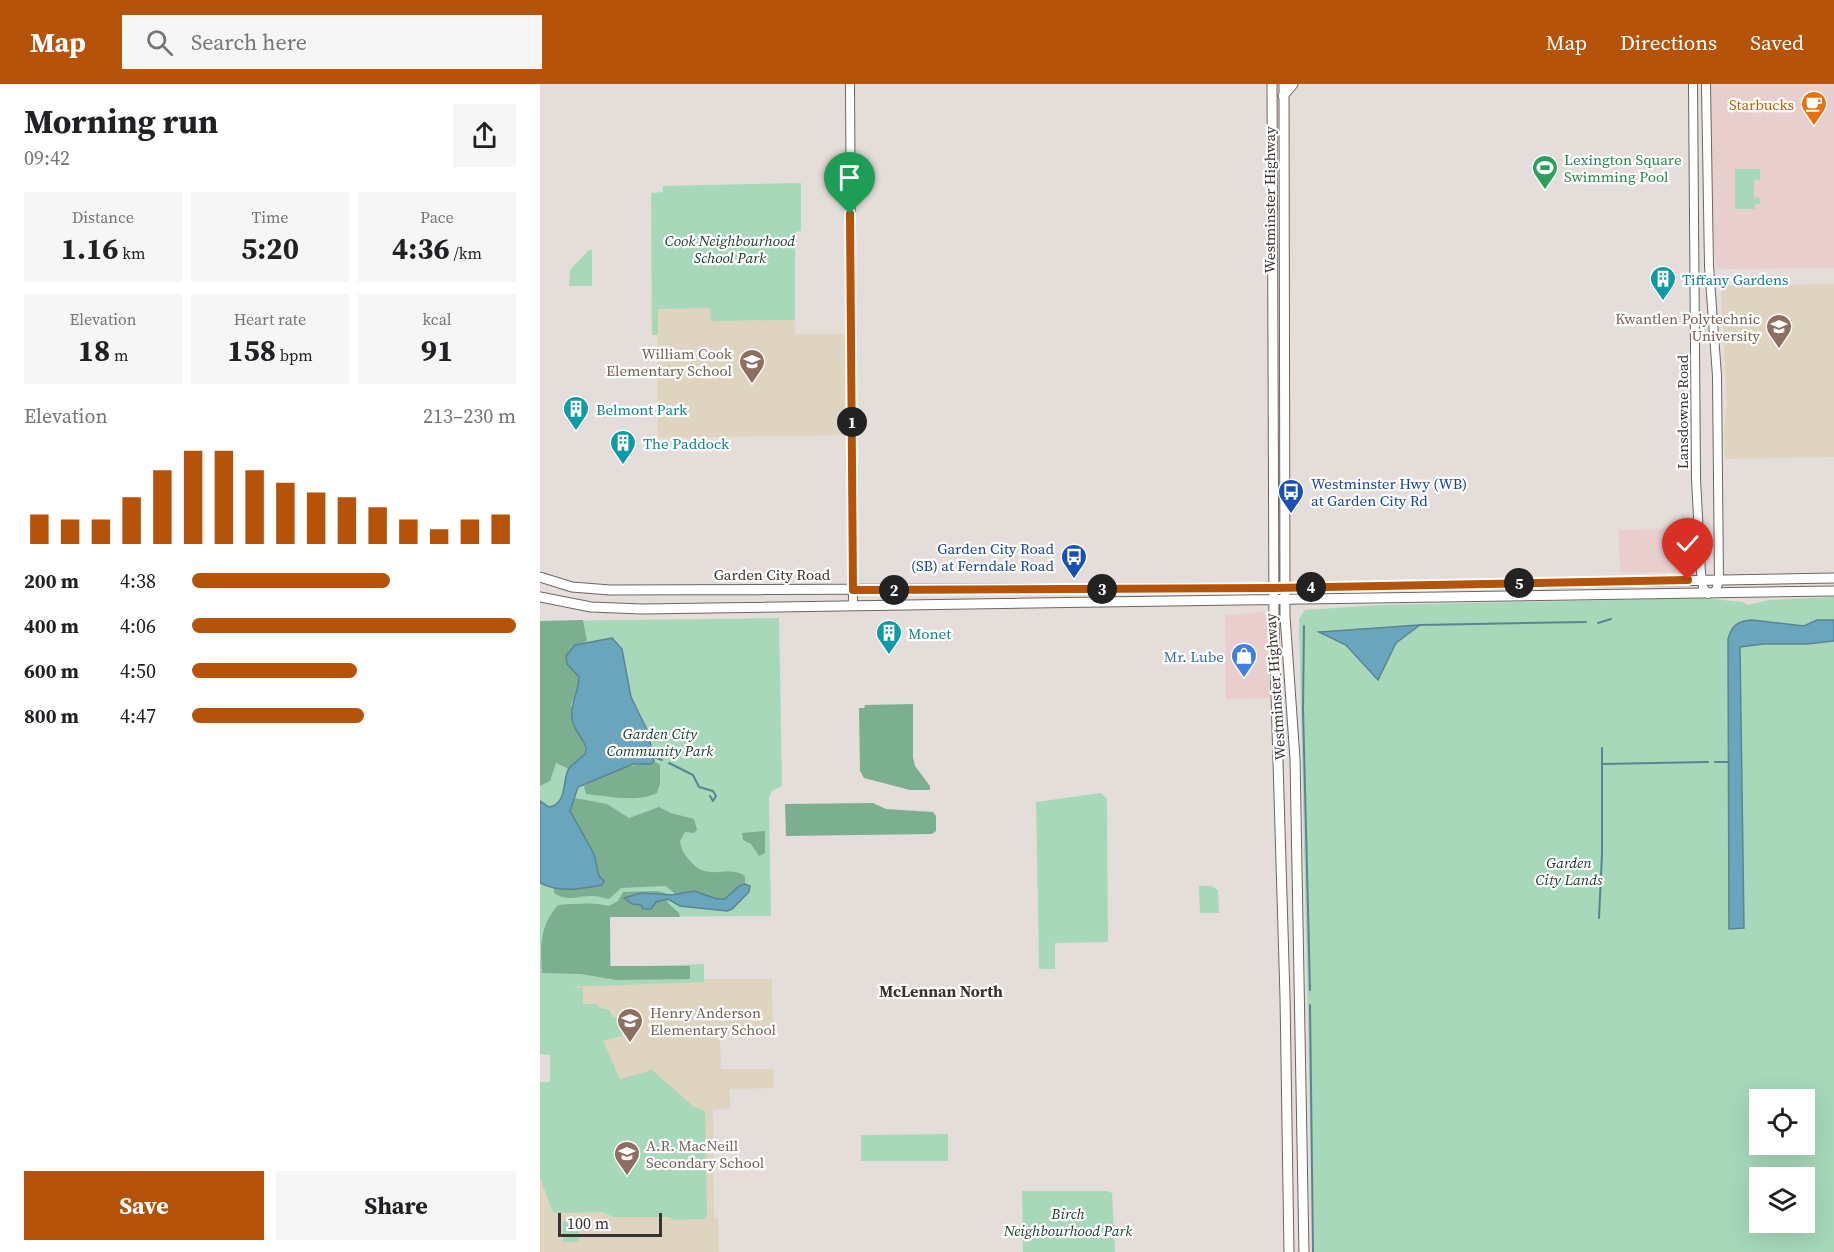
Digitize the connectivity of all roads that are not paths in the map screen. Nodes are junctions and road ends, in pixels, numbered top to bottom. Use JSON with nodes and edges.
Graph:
{"nodes":[{"id":1,"x":850,"y":84,"type":"edge"},
{"id":2,"x":1272,"y":84,"type":"edge"},
{"id":3,"x":1284,"y":84,"type":"edge"},
{"id":4,"x":1293,"y":84,"type":"edge"},
{"id":5,"x":1693,"y":84,"type":"edge"},
{"id":6,"x":1706,"y":84,"type":"edge"},
{"id":7,"x":1283,"y":96,"type":"junction"},
{"id":8,"x":540,"y":577,"type":"edge"},
{"id":9,"x":1834,"y":578,"type":"edge"},
{"id":10,"x":1701,"y":580,"type":"junction"},
{"id":11,"x":1719,"y":580,"type":"junction"},
{"id":12,"x":1274,"y":588,"type":"junction"},
{"id":13,"x":1285,"y":588,"type":"junction"},
{"id":14,"x":853,"y":590,"type":"junction"},
{"id":15,"x":1834,"y":591,"type":"edge"},
{"id":16,"x":1711,"y":593,"type":"junction"},
{"id":17,"x":540,"y":597,"type":"edge"},
{"id":18,"x":1274,"y":600,"type":"junction"},
{"id":19,"x":1285,"y":600,"type":"junction"},
{"id":20,"x":853,"y":606,"type":"junction"},
{"id":21,"x":1285,"y":997,"type":"junction"},
{"id":22,"x":1300,"y":997,"type":"junction"},
{"id":23,"x":1289,"y":1252,"type":"edge"},
{"id":24,"x":1304,"y":1252,"type":"edge"}],
"edges":[{"from":1,"to":14,"type":"street"},
{"from":2,"to":12,"type":"main road","name":"Westminster Highway"},
{"from":3,"to":7,"type":"main road","name":"Westminster Highway"},
{"from":4,"to":7,"type":"main road"},
{"from":5,"to":10,"type":"street","name":"Lansdowne Road"},
{"from":6,"to":11,"type":"street"},
{"from":7,"to":13,"type":"main road","name":"Westminster Highway"},
{"from":8,"to":14,"type":"main road","name":"Garden City Road"},
{"from":9,"to":11,"type":"main road","name":"Garden City Road"},
{"from":10,"to":11,"type":"main road","name":"Garden City Road"},
{"from":10,"to":13,"type":"main road","name":"Garden City Road"},
{"from":10,"to":16,"type":"street","name":"Lansdowne Road"},
{"from":11,"to":16,"type":"street"},
{"from":12,"to":13,"type":"main road","name":"Garden City Road"},
{"from":12,"to":14,"type":"main road","name":"Garden City Road"},
{"from":12,"to":18,"type":"main road","name":"Westminster Highway"},
{"from":13,"to":19,"type":"main road","name":"Westminster Highway"},
{"from":14,"to":20,"type":"street"},
{"from":15,"to":16,"type":"main road"},
{"from":16,"to":19,"type":"main road"},
{"from":17,"to":20,"type":"main road"},
{"from":18,"to":19,"type":"main road"},
{"from":18,"to":20,"type":"main road"},
{"from":18,"to":21,"type":"main road","name":"Westminster Highway"},
{"from":19,"to":22,"type":"main road","name":"Westminster Highway"},
{"from":21,"to":22,"type":"main road"},
{"from":21,"to":23,"type":"main road","name":"Westminster Highway"},
{"from":22,"to":24,"type":"main road","name":"Westminster Highway"}]}
